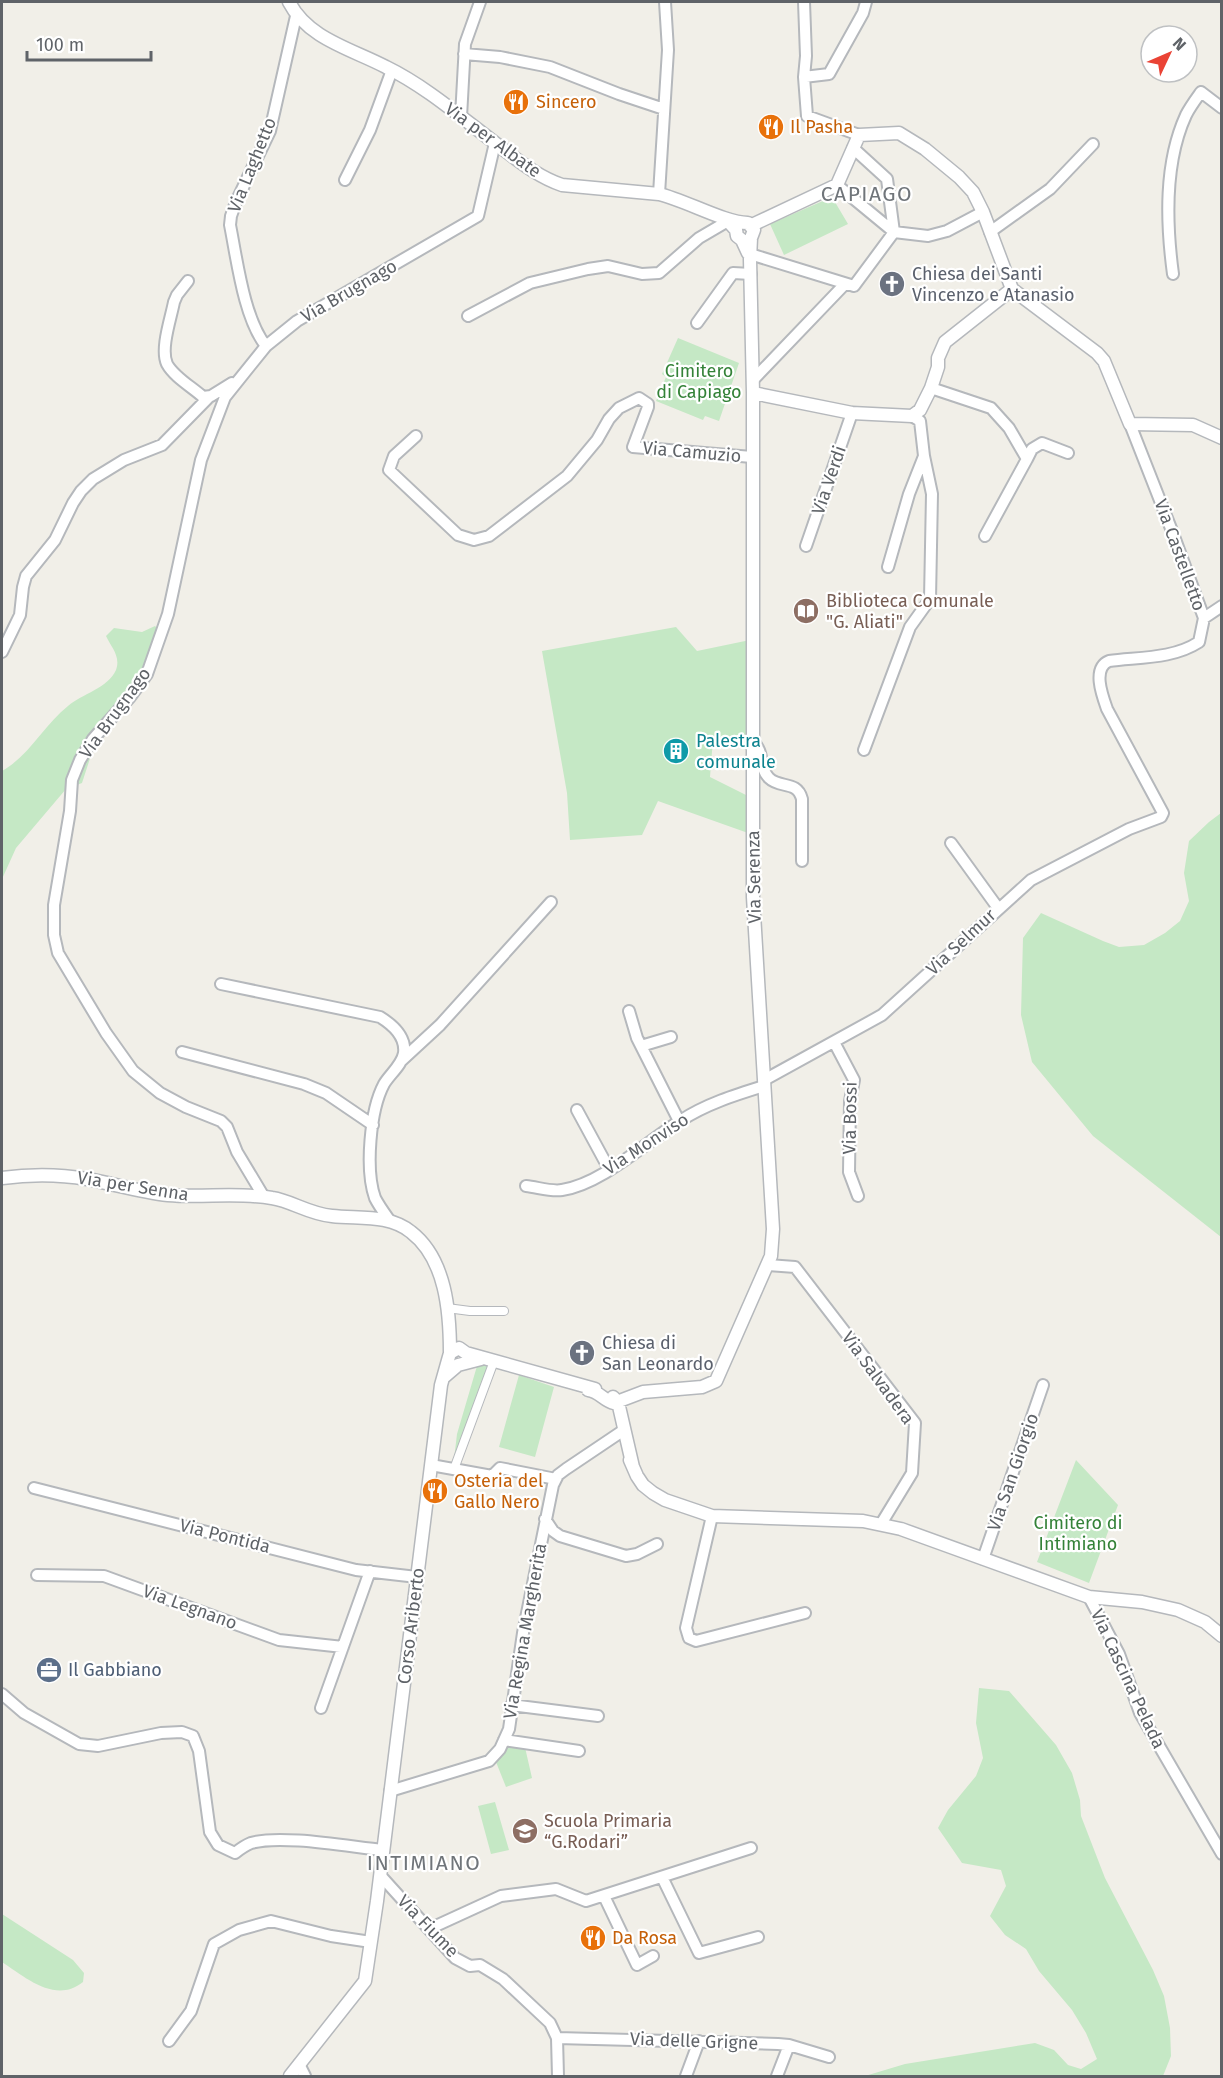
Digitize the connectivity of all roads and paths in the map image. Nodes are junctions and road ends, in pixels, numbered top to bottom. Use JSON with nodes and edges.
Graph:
{"nodes":[{"id":1,"x":289,"y":2,"type":"edge"},
{"id":2,"x":480,"y":2,"type":"edge"},
{"id":3,"x":664,"y":2,"type":"edge"},
{"id":4,"x":804,"y":2,"type":"edge"},
{"id":5,"x":866,"y":2,"type":"edge"},
{"id":6,"x":296,"y":16,"type":"junction"},
{"id":7,"x":464,"y":54,"type":"junction"},
{"id":8,"x":393,"y":70,"type":"junction"},
{"id":9,"x":804,"y":77,"type":"junction"},
{"id":10,"x":1221,"y":108,"type":"edge"},
{"id":11,"x":664,"y":109,"type":"junction"},
{"id":12,"x":461,"y":117,"type":"junction"},
{"id":13,"x":859,"y":135,"type":"junction"},
{"id":14,"x":495,"y":143,"type":"junction"},
{"id":15,"x":1094,"y":144,"type":"dead end"},
{"id":16,"x":853,"y":148,"type":"junction"},
{"id":17,"x":345,"y":180,"type":"dead end"},
{"id":18,"x":837,"y":184,"type":"junction"},
{"id":19,"x":659,"y":194,"type":"junction"},
{"id":20,"x":983,"y":212,"type":"junction"},
{"id":21,"x":739,"y":228,"type":"junction"},
{"id":22,"x":894,"y":232,"type":"junction"},
{"id":23,"x":990,"y":232,"type":"junction"},
{"id":24,"x":750,"y":256,"type":"junction"},
{"id":25,"x":751,"y":273,"type":"junction"},
{"id":26,"x":1173,"y":274,"type":"dead end"},
{"id":27,"x":188,"y":281,"type":"dead end"},
{"id":28,"x":849,"y":285,"type":"junction"},
{"id":29,"x":1012,"y":289,"type":"junction"},
{"id":30,"x":468,"y":316,"type":"dead end"},
{"id":31,"x":697,"y":323,"type":"dead end"},
{"id":32,"x":266,"y":346,"type":"junction"},
{"id":33,"x":753,"y":380,"type":"junction"},
{"id":34,"x":238,"y":381,"type":"junction"},
{"id":35,"x":931,"y":388,"type":"junction"},
{"id":36,"x":753,"y":393,"type":"junction"},
{"id":37,"x":209,"y":397,"type":"junction"},
{"id":38,"x":852,"y":414,"type":"junction"},
{"id":39,"x":912,"y":416,"type":"junction"},
{"id":40,"x":1130,"y":424,"type":"junction"},
{"id":41,"x":416,"y":436,"type":"dead end"},
{"id":42,"x":1221,"y":438,"type":"edge"},
{"id":43,"x":1068,"y":453,"type":"dead end"},
{"id":44,"x":924,"y":456,"type":"junction"},
{"id":45,"x":752,"y":457,"type":"junction"},
{"id":46,"x":1027,"y":459,"type":"junction"},
{"id":47,"x":985,"y":536,"type":"dead end"},
{"id":48,"x":806,"y":546,"type":"dead end"},
{"id":49,"x":888,"y":567,"type":"dead end"},
{"id":50,"x":1221,"y":606,"type":"edge"},
{"id":51,"x":1204,"y":618,"type":"junction"},
{"id":52,"x":2,"y":652,"type":"edge"},
{"id":53,"x":752,"y":740,"type":"junction"},
{"id":54,"x":864,"y":750,"type":"dead end"},
{"id":55,"x":1163,"y":813,"type":"joint"},
{"id":56,"x":951,"y":843,"type":"dead end"},
{"id":57,"x":802,"y":861,"type":"dead end"},
{"id":58,"x":550,"y":902,"type":"dead end"},
{"id":59,"x":998,"y":908,"type":"junction"},
{"id":60,"x":221,"y":984,"type":"dead end"},
{"id":61,"x":630,"y":1011,"type":"dead end"},
{"id":62,"x":671,"y":1036,"type":"dead end"},
{"id":63,"x":834,"y":1042,"type":"junction"},
{"id":64,"x":641,"y":1046,"type":"junction"},
{"id":65,"x":182,"y":1052,"type":"dead end"},
{"id":66,"x":400,"y":1063,"type":"junction"},
{"id":67,"x":764,"y":1083,"type":"junction"},
{"id":68,"x":577,"y":1110,"type":"dead end"},
{"id":69,"x":679,"y":1121,"type":"junction"},
{"id":70,"x":373,"y":1125,"type":"junction"},
{"id":71,"x":609,"y":1169,"type":"junction"},
{"id":72,"x":2,"y":1178,"type":"edge"},
{"id":73,"x":526,"y":1186,"type":"dead end"},
{"id":74,"x":858,"y":1196,"type":"dead end"},
{"id":75,"x":264,"y":1197,"type":"junction"},
{"id":76,"x":390,"y":1221,"type":"junction"},
{"id":77,"x":768,"y":1265,"type":"junction"},
{"id":78,"x":447,"y":1308,"type":"junction"},
{"id":79,"x":504,"y":1311,"type":"dead end"},
{"id":80,"x":459,"y":1357,"type":"junction"},
{"id":81,"x":490,"y":1360,"type":"junction"},
{"id":82,"x":575,"y":1383,"type":"junction"},
{"id":83,"x":1043,"y":1385,"type":"dead end"},
{"id":84,"x":588,"y":1390,"type":"junction"},
{"id":85,"x":618,"y":1402,"type":"junction"},
{"id":86,"x":622,"y":1431,"type":"junction"},
{"id":87,"x":431,"y":1465,"type":"junction"},
{"id":88,"x":454,"y":1469,"type":"junction"},
{"id":89,"x":556,"y":1479,"type":"junction"},
{"id":90,"x":34,"y":1488,"type":"dead end"},
{"id":91,"x":712,"y":1516,"type":"junction"},
{"id":92,"x":545,"y":1519,"type":"junction"},
{"id":93,"x":881,"y":1524,"type":"junction"},
{"id":94,"x":657,"y":1544,"type":"dead end"},
{"id":95,"x":983,"y":1559,"type":"junction"},
{"id":96,"x":370,"y":1571,"type":"junction"},
{"id":97,"x":37,"y":1575,"type":"dead end"},
{"id":98,"x":417,"y":1577,"type":"junction"},
{"id":99,"x":1089,"y":1597,"type":"junction"},
{"id":100,"x":805,"y":1612,"type":"dead end"},
{"id":101,"x":1221,"y":1636,"type":"edge"},
{"id":102,"x":343,"y":1647,"type":"junction"},
{"id":103,"x":2,"y":1694,"type":"edge"},
{"id":104,"x":511,"y":1705,"type":"junction"},
{"id":105,"x":321,"y":1708,"type":"dead end"},
{"id":106,"x":598,"y":1716,"type":"dead end"},
{"id":107,"x":504,"y":1740,"type":"junction"},
{"id":108,"x":579,"y":1750,"type":"dead end"},
{"id":109,"x":390,"y":1791,"type":"junction"},
{"id":110,"x":752,"y":1848,"type":"dead end"},
{"id":111,"x":383,"y":1850,"type":"junction"},
{"id":112,"x":1221,"y":1854,"type":"edge"},
{"id":113,"x":380,"y":1875,"type":"junction"},
{"id":114,"x":662,"y":1877,"type":"junction"},
{"id":115,"x":604,"y":1896,"type":"junction"},
{"id":116,"x":429,"y":1929,"type":"junction"},
{"id":117,"x":758,"y":1937,"type":"dead end"},
{"id":118,"x":371,"y":1942,"type":"junction"},
{"id":119,"x":653,"y":1956,"type":"dead end"},
{"id":120,"x":557,"y":2038,"type":"junction"},
{"id":121,"x":169,"y":2041,"type":"dead end"},
{"id":122,"x":699,"y":2041,"type":"junction"},
{"id":123,"x":789,"y":2045,"type":"junction"},
{"id":124,"x":829,"y":2057,"type":"dead end"},
{"id":125,"x":299,"y":2064,"type":"junction"},
{"id":126,"x":290,"y":2076,"type":"edge"},
{"id":127,"x":305,"y":2076,"type":"edge"},
{"id":128,"x":558,"y":2076,"type":"edge"},
{"id":129,"x":686,"y":2076,"type":"edge"},
{"id":130,"x":777,"y":2076,"type":"edge"}],
"edges":[{"from":1,"to":6,"type":"street","name":"Via per Albate"},
{"from":2,"to":7,"type":"street"},
{"from":3,"to":11,"type":"street"},
{"from":4,"to":9,"type":"street"},
{"from":5,"to":9,"type":"street"},
{"from":6,"to":8,"type":"street","name":"Via per Albate"},
{"from":6,"to":32,"type":"street","name":"Via Laghetto"},
{"from":7,"to":11,"type":"street"},
{"from":7,"to":12,"type":"street"},
{"from":8,"to":12,"type":"street","name":"Via per Albate"},
{"from":8,"to":17,"type":"street"},
{"from":9,"to":13,"type":"street"},
{"from":10,"to":26,"type":"street"},
{"from":11,"to":19,"type":"street"},
{"from":12,"to":14,"type":"street","name":"Via per Albate"},
{"from":13,"to":16,"type":"street"},
{"from":13,"to":20,"type":"street"},
{"from":14,"to":19,"type":"street","name":"Via per Albate"},
{"from":14,"to":32,"type":"street","name":"Via Brugnago"},
{"from":15,"to":23,"type":"street"},
{"from":16,"to":18,"type":"street"},
{"from":16,"to":22,"type":"street"},
{"from":18,"to":21,"type":"street"},
{"from":18,"to":22,"type":"street"},
{"from":19,"to":21,"type":"street","name":"Via per Albate"},
{"from":20,"to":22,"type":"street"},
{"from":20,"to":23,"type":"street"},
{"from":21,"to":24,"type":"street","name":"Via Serenza"},
{"from":21,"to":30,"type":"street"},
{"from":22,"to":28,"type":"street"},
{"from":23,"to":29,"type":"street"},
{"from":24,"to":25,"type":"street","name":"Via Serenza"},
{"from":24,"to":28,"type":"street"},
{"from":25,"to":31,"type":"street"},
{"from":25,"to":33,"type":"street","name":"Via Serenza"},
{"from":27,"to":37,"type":"street"},
{"from":28,"to":33,"type":"street"},
{"from":29,"to":35,"type":"street"},
{"from":29,"to":40,"type":"street"},
{"from":32,"to":34,"type":"street","name":"Via Brugnago"},
{"from":33,"to":36,"type":"street","name":"Via Serenza"},
{"from":34,"to":37,"type":"street"},
{"from":34,"to":75,"type":"street","name":"Via Brugnago"},
{"from":35,"to":39,"type":"street"},
{"from":35,"to":46,"type":"street"},
{"from":36,"to":38,"type":"street"},
{"from":36,"to":45,"type":"street","name":"Via Serenza"},
{"from":37,"to":52,"type":"street"},
{"from":38,"to":39,"type":"street"},
{"from":38,"to":48,"type":"street","name":"Via Verdi"},
{"from":39,"to":44,"type":"street"},
{"from":40,"to":42,"type":"street"},
{"from":40,"to":51,"type":"street","name":"Via Castelletto"},
{"from":41,"to":45,"type":"street","name":"Via Camuzio"},
{"from":43,"to":46,"type":"street"},
{"from":44,"to":49,"type":"street"},
{"from":44,"to":54,"type":"street"},
{"from":45,"to":53,"type":"street","name":"Via Serenza"},
{"from":46,"to":47,"type":"street"},
{"from":50,"to":51,"type":"street"},
{"from":51,"to":55,"type":"street","name":"Via Castelletto"},
{"from":53,"to":57,"type":"street"},
{"from":53,"to":67,"type":"street","name":"Via Serenza"},
{"from":55,"to":59,"type":"street","name":"Via Selmur"},
{"from":56,"to":59,"type":"street"},
{"from":58,"to":66,"type":"street"},
{"from":59,"to":63,"type":"street","name":"Via Selmur"},
{"from":60,"to":66,"type":"street"},
{"from":61,"to":64,"type":"street"},
{"from":62,"to":64,"type":"street"},
{"from":63,"to":67,"type":"street","name":"Via Selmur"},
{"from":63,"to":74,"type":"street","name":"Via Bossi"},
{"from":64,"to":69,"type":"street"},
{"from":65,"to":70,"type":"street"},
{"from":66,"to":70,"type":"street"},
{"from":67,"to":69,"type":"street","name":"Via Monviso"},
{"from":67,"to":77,"type":"street","name":"Via Serenza"},
{"from":68,"to":71,"type":"street"},
{"from":69,"to":71,"type":"street","name":"Via Monviso"},
{"from":70,"to":76,"type":"street"},
{"from":71,"to":73,"type":"street","name":"Via Monviso"},
{"from":72,"to":75,"type":"street","name":"Via per Senna"},
{"from":75,"to":76,"type":"street","name":"Via per Senna"},
{"from":76,"to":78,"type":"street"},
{"from":77,"to":85,"type":"street","name":"Via Serenza"},
{"from":77,"to":93,"type":"street","name":"Via Salvadera"},
{"from":78,"to":79,"type":"street"},
{"from":78,"to":80,"type":"street"},
{"from":80,"to":81,"type":"street"},
{"from":80,"to":87,"type":"street","name":"Corso Ariberto"},
{"from":81,"to":82,"type":"street"},
{"from":81,"to":88,"type":"street"},
{"from":82,"to":84,"type":"street"},
{"from":82,"to":85,"type":"street"},
{"from":83,"to":95,"type":"street","name":"Via San Giorgio"},
{"from":84,"to":85,"type":"street"},
{"from":84,"to":86,"type":"street"},
{"from":85,"to":86,"type":"street"},
{"from":86,"to":89,"type":"street"},
{"from":86,"to":91,"type":"street"},
{"from":87,"to":88,"type":"street"},
{"from":87,"to":98,"type":"street","name":"Corso Ariberto"},
{"from":88,"to":89,"type":"street"},
{"from":89,"to":92,"type":"street","name":"Via Regina Margherita"},
{"from":90,"to":96,"type":"street","name":"Via Pontida"},
{"from":91,"to":93,"type":"street"},
{"from":91,"to":100,"type":"street"},
{"from":92,"to":94,"type":"street"},
{"from":92,"to":104,"type":"street","name":"Via Regina Margherita"},
{"from":93,"to":95,"type":"street"},
{"from":95,"to":99,"type":"street"},
{"from":96,"to":98,"type":"street","name":"Via Pontida"},
{"from":96,"to":102,"type":"street"},
{"from":97,"to":102,"type":"street","name":"Via Legnano"},
{"from":98,"to":109,"type":"street","name":"Corso Ariberto"},
{"from":99,"to":101,"type":"street"},
{"from":99,"to":112,"type":"street","name":"Via Cascina Pelada"},
{"from":102,"to":105,"type":"street"},
{"from":103,"to":111,"type":"street"},
{"from":104,"to":106,"type":"street"},
{"from":104,"to":107,"type":"street","name":"Via Regina Margherita"},
{"from":107,"to":108,"type":"street"},
{"from":107,"to":109,"type":"street","name":"Via Regina Margherita"},
{"from":109,"to":111,"type":"street","name":"Corso Ariberto"},
{"from":110,"to":114,"type":"street"},
{"from":111,"to":113,"type":"street","name":"Corso Ariberto"},
{"from":113,"to":116,"type":"street","name":"Via Fiume"},
{"from":113,"to":118,"type":"street","name":"Corso Ariberto"},
{"from":114,"to":115,"type":"street"},
{"from":114,"to":117,"type":"street"},
{"from":115,"to":116,"type":"street"},
{"from":115,"to":119,"type":"street"},
{"from":116,"to":120,"type":"street","name":"Via Fiume"},
{"from":118,"to":121,"type":"street"},
{"from":118,"to":125,"type":"street","name":"Corso Ariberto"},
{"from":120,"to":122,"type":"street","name":"Via delle Grigne"},
{"from":120,"to":128,"type":"street"},
{"from":122,"to":123,"type":"street","name":"Via delle Grigne"},
{"from":122,"to":129,"type":"street"},
{"from":123,"to":124,"type":"street","name":"Via delle Grigne"},
{"from":123,"to":130,"type":"street"},
{"from":125,"to":126,"type":"street","name":"Corso Ariberto"},
{"from":125,"to":127,"type":"street"}]}
